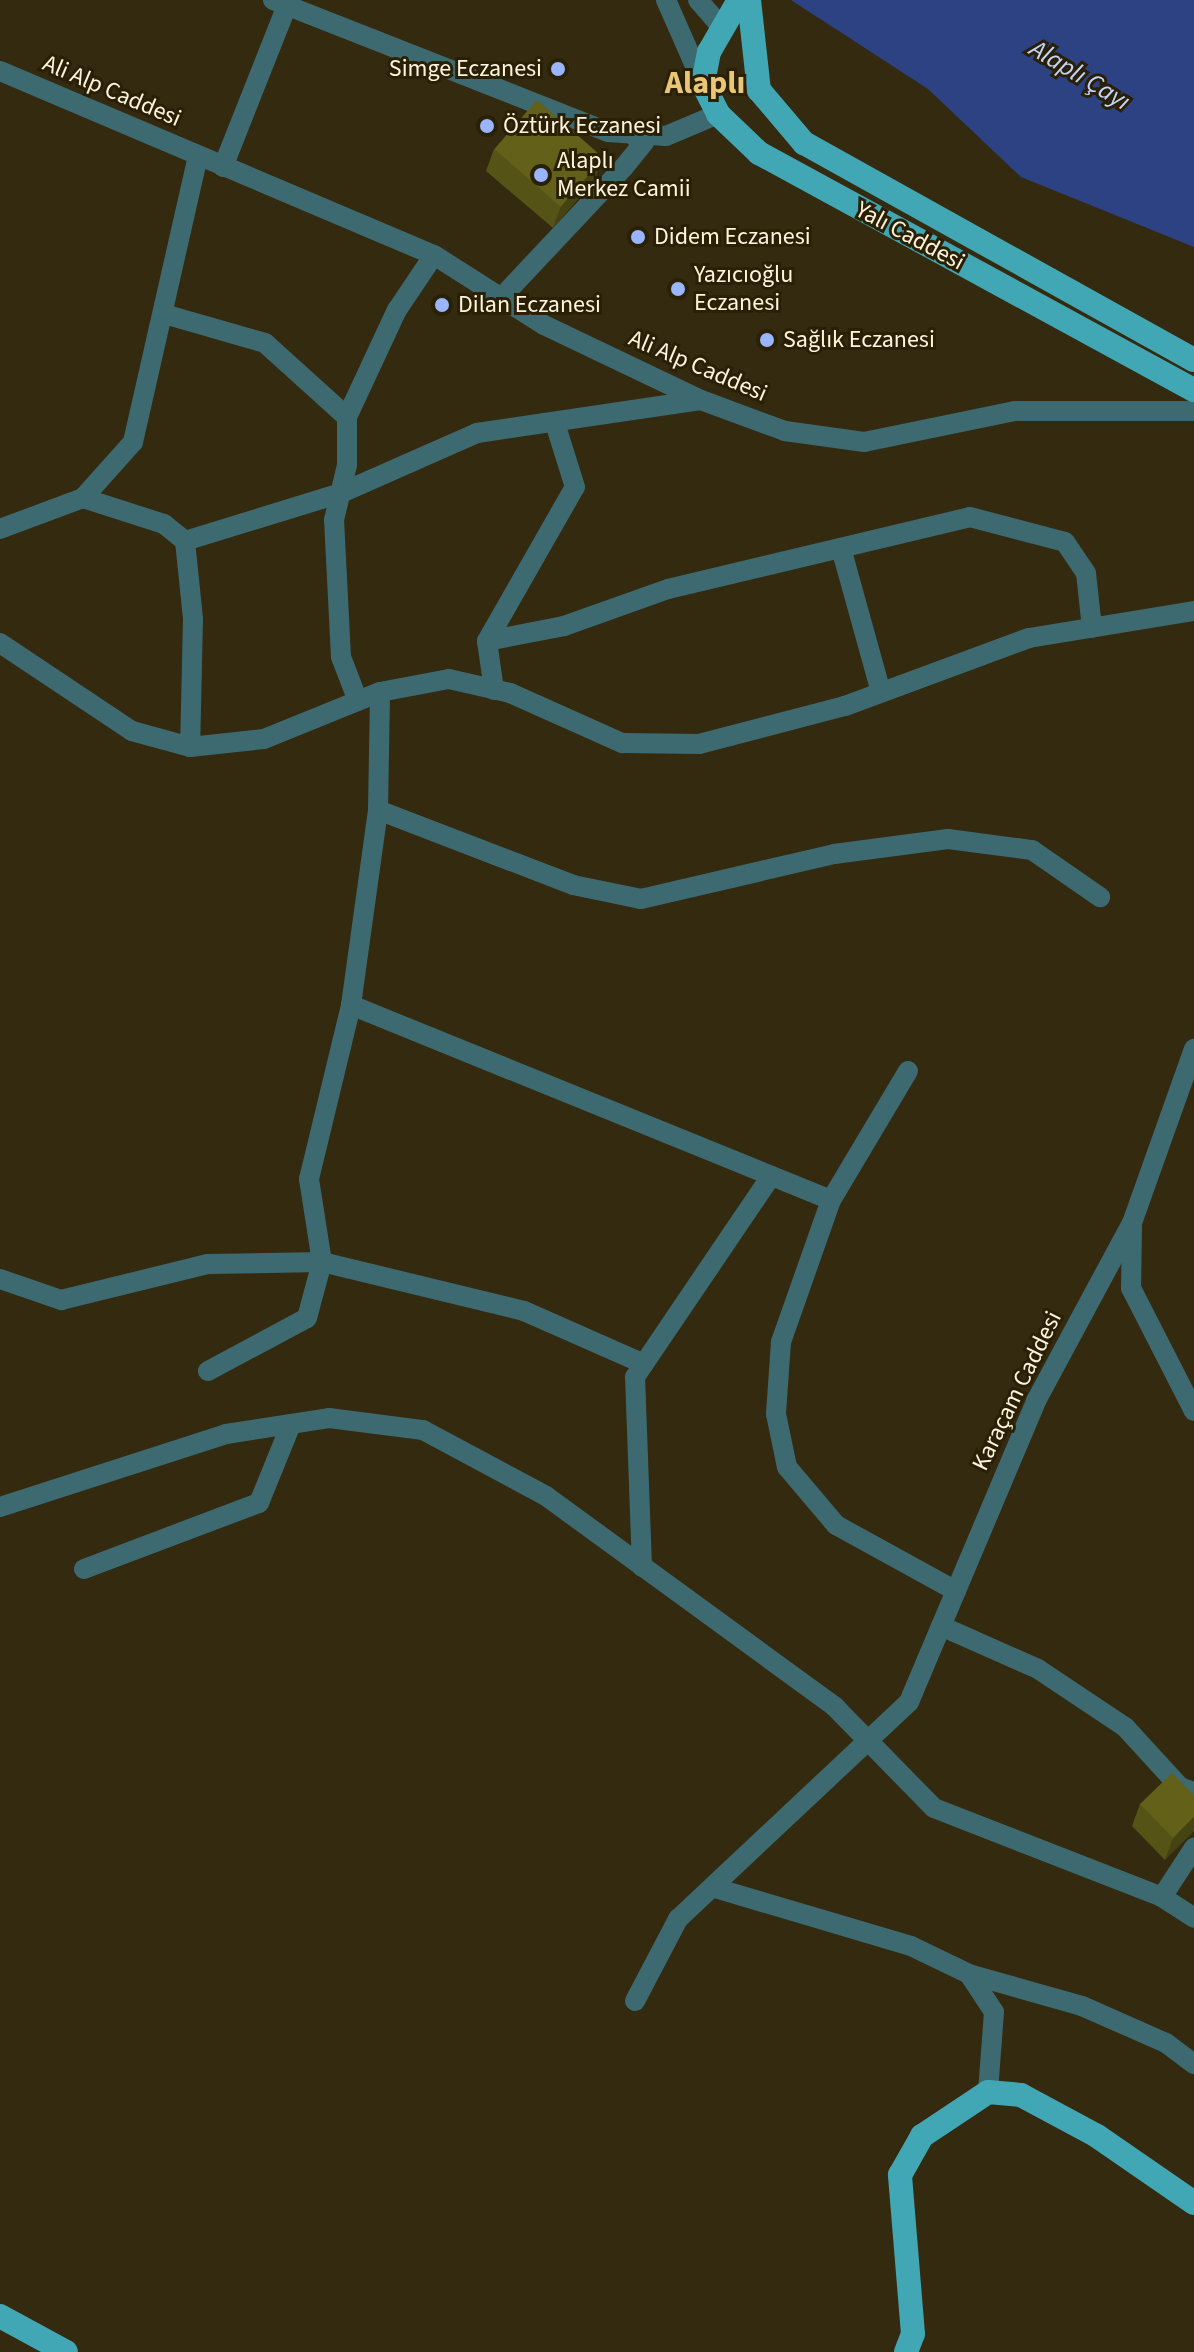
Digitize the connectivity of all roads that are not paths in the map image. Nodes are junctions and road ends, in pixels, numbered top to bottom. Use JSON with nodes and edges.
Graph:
{"nodes":[{"id":1,"x":666,"y":0,"type":"edge"},
{"id":2,"x":698,"y":0,"type":"edge"},
{"id":3,"x":739,"y":0,"type":"edge"},
{"id":4,"x":749,"y":0,"type":"edge"},
{"id":5,"x":280,"y":3,"type":"edge"},
{"id":6,"x":723,"y":29,"type":"junction"},
{"id":7,"x":753,"y":62,"type":"junction"},
{"id":8,"x":0,"y":71,"type":"edge"},
{"id":9,"x":703,"y":84,"type":"junction"},
{"id":10,"x":759,"y":90,"type":"junction"},
{"id":11,"x":718,"y":114,"type":"junction"},
{"id":12,"x":636,"y":138,"type":"junction"},
{"id":13,"x":198,"y":156,"type":"junction"},
{"id":14,"x":223,"y":167,"type":"junction"},
{"id":15,"x":434,"y":255,"type":"junction"},
{"id":16,"x":501,"y":298,"type":"junction"},
{"id":17,"x":164,"y":314,"type":"junction"},
{"id":18,"x":1194,"y":360,"type":"edge"},
{"id":19,"x":1194,"y":390,"type":"edge"},
{"id":20,"x":701,"y":400,"type":"junction"},
{"id":21,"x":1194,"y":411,"type":"edge"},
{"id":22,"x":347,"y":417,"type":"junction"},
{"id":23,"x":555,"y":423,"type":"junction"},
{"id":24,"x":341,"y":493,"type":"junction"},
{"id":25,"x":83,"y":498,"type":"junction"},
{"id":26,"x":0,"y":529,"type":"edge"},
{"id":27,"x":185,"y":541,"type":"junction"},
{"id":28,"x":841,"y":548,"type":"junction"},
{"id":29,"x":1194,"y":611,"type":"edge"},
{"id":30,"x":1092,"y":628,"type":"junction"},
{"id":31,"x":487,"y":641,"type":"junction"},
{"id":32,"x":0,"y":643,"type":"edge"},
{"id":33,"x":494,"y":690,"type":"junction"},
{"id":34,"x":380,"y":692,"type":"junction"},
{"id":35,"x":881,"y":692,"type":"junction"},
{"id":36,"x":358,"y":701,"type":"junction"},
{"id":37,"x":190,"y":747,"type":"junction"},
{"id":38,"x":378,"y":810,"type":"junction"},
{"id":39,"x":1100,"y":897,"type":"dead end"},
{"id":40,"x":351,"y":1005,"type":"junction"},
{"id":41,"x":1194,"y":1049,"type":"edge"},
{"id":42,"x":908,"y":1071,"type":"dead end"},
{"id":43,"x":771,"y":1176,"type":"junction"},
{"id":44,"x":831,"y":1200,"type":"junction"},
{"id":45,"x":1132,"y":1223,"type":"junction"},
{"id":46,"x":322,"y":1262,"type":"junction"},
{"id":47,"x":0,"y":1279,"type":"edge"},
{"id":48,"x":644,"y":1364,"type":"junction"},
{"id":49,"x":208,"y":1371,"type":"dead end"},
{"id":50,"x":1194,"y":1411,"type":"edge"},
{"id":51,"x":291,"y":1424,"type":"junction"},
{"id":52,"x":0,"y":1507,"type":"edge"},
{"id":53,"x":642,"y":1567,"type":"junction"},
{"id":54,"x":84,"y":1569,"type":"dead end"},
{"id":55,"x":956,"y":1591,"type":"junction"},
{"id":56,"x":941,"y":1626,"type":"junction"},
{"id":57,"x":869,"y":1744,"type":"junction"},
{"id":58,"x":1194,"y":1792,"type":"edge"},
{"id":59,"x":1194,"y":1848,"type":"edge"},
{"id":60,"x":715,"y":1888,"type":"junction"},
{"id":61,"x":1162,"y":1897,"type":"junction"},
{"id":62,"x":1194,"y":1918,"type":"edge"},
{"id":63,"x":969,"y":1974,"type":"junction"},
{"id":64,"x":635,"y":2001,"type":"dead end"},
{"id":65,"x":1194,"y":2064,"type":"edge"},
{"id":66,"x":988,"y":2092,"type":"junction"},
{"id":67,"x":1194,"y":2203,"type":"edge"},
{"id":68,"x":0,"y":2316,"type":"edge"},
{"id":69,"x":66,"y":2352,"type":"edge"},
{"id":70,"x":906,"y":2352,"type":"edge"}],
"edges":[{"from":1,"to":9,"type":"street"},
{"from":2,"to":6,"type":"street"},
{"from":3,"to":6,"type":"main road"},
{"from":4,"to":7,"type":"main road","name":"Yalı Caddesi"},
{"from":5,"to":12,"type":"street"},
{"from":5,"to":14,"type":"street"},
{"from":6,"to":7,"type":"main road"},
{"from":6,"to":9,"type":"main road"},
{"from":7,"to":10,"type":"main road","name":"Yalı Caddesi"},
{"from":8,"to":13,"type":"street","name":"Ali Alp Caddesi"},
{"from":9,"to":11,"type":"main road","name":"Yalı Caddesi"},
{"from":10,"to":11,"type":"main road"},
{"from":10,"to":18,"type":"main road","name":"Yalı Caddesi"},
{"from":11,"to":12,"type":"street"},
{"from":11,"to":19,"type":"main road","name":"Yalı Caddesi"},
{"from":12,"to":16,"type":"street"},
{"from":13,"to":14,"type":"street","name":"Ali Alp Caddesi"},
{"from":13,"to":17,"type":"street"},
{"from":14,"to":15,"type":"street","name":"Ali Alp Caddesi"},
{"from":15,"to":16,"type":"street","name":"Ali Alp Caddesi"},
{"from":15,"to":22,"type":"street"},
{"from":16,"to":20,"type":"street","name":"Ali Alp Caddesi"},
{"from":17,"to":22,"type":"street"},
{"from":17,"to":25,"type":"street"},
{"from":20,"to":21,"type":"street","name":"Ali Alp Caddesi"},
{"from":20,"to":23,"type":"street"},
{"from":22,"to":24,"type":"street"},
{"from":23,"to":24,"type":"street"},
{"from":23,"to":31,"type":"street"},
{"from":24,"to":27,"type":"street"},
{"from":24,"to":36,"type":"street"},
{"from":25,"to":26,"type":"street"},
{"from":25,"to":27,"type":"street"},
{"from":27,"to":37,"type":"street"},
{"from":28,"to":30,"type":"street"},
{"from":28,"to":31,"type":"street"},
{"from":28,"to":35,"type":"street"},
{"from":29,"to":30,"type":"street"},
{"from":30,"to":35,"type":"street"},
{"from":31,"to":33,"type":"street"},
{"from":32,"to":37,"type":"street"},
{"from":33,"to":34,"type":"street"},
{"from":33,"to":35,"type":"street"},
{"from":34,"to":36,"type":"street"},
{"from":34,"to":38,"type":"street"},
{"from":36,"to":37,"type":"street"},
{"from":38,"to":39,"type":"street"},
{"from":38,"to":40,"type":"street"},
{"from":40,"to":43,"type":"street"},
{"from":40,"to":46,"type":"street"},
{"from":41,"to":45,"type":"street","name":"Karaçam Caddesi"},
{"from":42,"to":44,"type":"street"},
{"from":43,"to":44,"type":"street"},
{"from":43,"to":48,"type":"street"},
{"from":44,"to":55,"type":"street"},
{"from":45,"to":50,"type":"street"},
{"from":45,"to":55,"type":"street","name":"Karaçam Caddesi"},
{"from":46,"to":47,"type":"street"},
{"from":46,"to":48,"type":"street"},
{"from":46,"to":49,"type":"street"},
{"from":48,"to":53,"type":"street"},
{"from":51,"to":52,"type":"street"},
{"from":51,"to":53,"type":"street"},
{"from":51,"to":54,"type":"street"},
{"from":53,"to":57,"type":"street"},
{"from":55,"to":56,"type":"street","name":"Karaçam Caddesi"},
{"from":56,"to":57,"type":"street","name":"Karaçam Caddesi"},
{"from":56,"to":58,"type":"street"},
{"from":57,"to":60,"type":"street","name":"Karaçam Caddesi"},
{"from":57,"to":61,"type":"street"},
{"from":59,"to":61,"type":"street"},
{"from":60,"to":63,"type":"street"},
{"from":60,"to":64,"type":"street","name":"Karaçam Caddesi"},
{"from":61,"to":62,"type":"street"},
{"from":63,"to":65,"type":"street"},
{"from":63,"to":66,"type":"street"},
{"from":66,"to":67,"type":"main road"},
{"from":66,"to":70,"type":"main road"},
{"from":68,"to":69,"type":"main road"}]}
